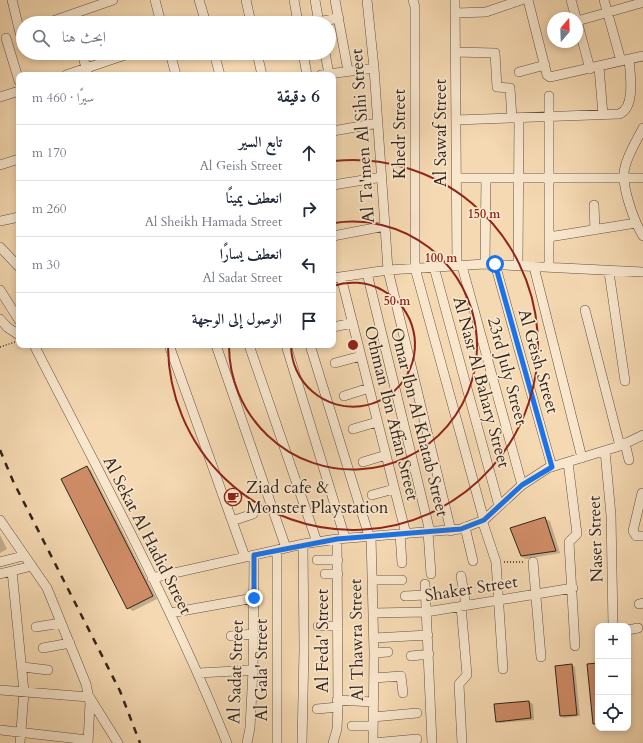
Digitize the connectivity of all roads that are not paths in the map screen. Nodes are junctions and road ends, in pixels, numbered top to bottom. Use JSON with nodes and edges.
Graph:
{"nodes":[{"id":1,"x":12,"y":0,"type":"edge"},
{"id":2,"x":111,"y":0,"type":"edge"},
{"id":3,"x":155,"y":0,"type":"edge"},
{"id":4,"x":199,"y":0,"type":"edge"},
{"id":5,"x":246,"y":0,"type":"edge"},
{"id":6,"x":294,"y":0,"type":"edge"},
{"id":7,"x":315,"y":0,"type":"edge"},
{"id":8,"x":335,"y":0,"type":"edge"},
{"id":9,"x":367,"y":0,"type":"edge"},
{"id":10,"x":413,"y":0,"type":"edge"},
{"id":11,"x":455,"y":0,"type":"edge"},
{"id":12,"x":521,"y":0,"type":"edge"},
{"id":13,"x":528,"y":0,"type":"edge"},
{"id":14,"x":571,"y":0,"type":"edge"},
{"id":15,"x":604,"y":0,"type":"edge"},
{"id":16,"x":641,"y":2,"type":"dead end"},
{"id":17,"x":456,"y":12,"type":"junction"},
{"id":18,"x":575,"y":12,"type":"edge"},
{"id":19,"x":607,"y":12,"type":"junction"},
{"id":20,"x":17,"y":16,"type":"edge"},
{"id":21,"x":77,"y":16,"type":"edge"},
{"id":22,"x":159,"y":16,"type":"edge"},
{"id":23,"x":204,"y":16,"type":"edge"},
{"id":24,"x":249,"y":16,"type":"edge"},
{"id":25,"x":297,"y":16,"type":"edge"},
{"id":26,"x":316,"y":16,"type":"edge"},
{"id":27,"x":338,"y":18,"type":"joint"},
{"id":28,"x":583,"y":18,"type":"edge"},
{"id":29,"x":16,"y":34,"type":"edge"},
{"id":30,"x":583,"y":36,"type":"edge"},
{"id":31,"x":3,"y":39,"type":"edge"},
{"id":32,"x":455,"y":52,"type":"junction"},
{"id":33,"x":643,"y":56,"type":"edge"},
{"id":34,"x":84,"y":60,"type":"edge"},
{"id":35,"x":115,"y":60,"type":"edge"},
{"id":36,"x":172,"y":60,"type":"edge"},
{"id":37,"x":216,"y":60,"type":"edge"},
{"id":38,"x":259,"y":60,"type":"edge"},
{"id":39,"x":304,"y":60,"type":"edge"},
{"id":40,"x":325,"y":60,"type":"edge"},
{"id":41,"x":625,"y":60,"type":"junction"},
{"id":42,"x":545,"y":65,"type":"junction"},
{"id":43,"x":374,"y":68,"type":"junction"},
{"id":44,"x":595,"y":68,"type":"junction"},
{"id":45,"x":348,"y":71,"type":"junction"},
{"id":46,"x":87,"y":72,"type":"edge"},
{"id":47,"x":175,"y":72,"type":"edge"},
{"id":48,"x":219,"y":72,"type":"edge"},
{"id":49,"x":261,"y":72,"type":"edge"},
{"id":50,"x":306,"y":72,"type":"edge"},
{"id":51,"x":325,"y":72,"type":"edge"},
{"id":52,"x":519,"y":72,"type":"dead end"},
{"id":53,"x":16,"y":73,"type":"edge"},
{"id":54,"x":336,"y":73,"type":"edge"},
{"id":55,"x":16,"y":92,"type":"edge"},
{"id":56,"x":549,"y":96,"type":"dead end"},
{"id":57,"x":0,"y":97,"type":"edge"},
{"id":58,"x":603,"y":115,"type":"junction"},
{"id":59,"x":549,"y":117,"type":"junction"},
{"id":60,"x":515,"y":118,"type":"junction"},
{"id":61,"x":456,"y":120,"type":"junction"},
{"id":62,"x":378,"y":123,"type":"junction"},
{"id":63,"x":643,"y":128,"type":"edge"},
{"id":64,"x":336,"y":130,"type":"edge"},
{"id":65,"x":16,"y":160,"type":"edge"},
{"id":66,"x":0,"y":165,"type":"edge"},
{"id":67,"x":382,"y":177,"type":"junction"},
{"id":68,"x":456,"y":178,"type":"junction"},
{"id":69,"x":486,"y":178,"type":"junction"},
{"id":70,"x":518,"y":178,"type":"junction"},
{"id":71,"x":549,"y":178,"type":"junction"},
{"id":72,"x":623,"y":178,"type":"junction"},
{"id":73,"x":643,"y":178,"type":"edge"},
{"id":74,"x":336,"y":185,"type":"edge"},
{"id":75,"x":594,"y":205,"type":"dead end"},
{"id":76,"x":16,"y":217,"type":"edge"},
{"id":77,"x":638,"y":220,"type":"edge"},
{"id":78,"x":0,"y":221,"type":"edge"},
{"id":79,"x":384,"y":226,"type":"junction"},
{"id":80,"x":595,"y":230,"type":"junction"},
{"id":81,"x":336,"y":235,"type":"edge"},
{"id":82,"x":643,"y":236,"type":"edge"},
{"id":83,"x":549,"y":237,"type":"junction"},
{"id":84,"x":0,"y":247,"type":"edge"},
{"id":85,"x":16,"y":264,"type":"edge"},
{"id":86,"x":485,"y":264,"type":"junction"},
{"id":87,"x":495,"y":264,"type":"junction"},
{"id":88,"x":518,"y":265,"type":"junction"},
{"id":89,"x":460,"y":266,"type":"junction"},
{"id":90,"x":534,"y":266,"type":"junction"},
{"id":91,"x":434,"y":267,"type":"junction"},
{"id":92,"x":415,"y":268,"type":"junction"},
{"id":93,"x":549,"y":268,"type":"junction"},
{"id":94,"x":388,"y":270,"type":"junction"},
{"id":95,"x":609,"y":272,"type":"junction"},
{"id":96,"x":367,"y":273,"type":"junction"},
{"id":97,"x":643,"y":275,"type":"edge"},
{"id":98,"x":337,"y":277,"type":"edge"},
{"id":99,"x":0,"y":290,"type":"edge"},
{"id":100,"x":585,"y":310,"type":"dead end"},
{"id":101,"x":16,"y":315,"type":"edge"},
{"id":102,"x":0,"y":320,"type":"edge"},
{"id":103,"x":353,"y":323,"type":"junction"},
{"id":104,"x":336,"y":326,"type":"edge"},
{"id":105,"x":16,"y":339,"type":"edge"},
{"id":106,"x":36,"y":348,"type":"edge"},
{"id":107,"x":170,"y":348,"type":"edge"},
{"id":108,"x":217,"y":348,"type":"edge"},
{"id":109,"x":250,"y":348,"type":"edge"},
{"id":110,"x":287,"y":348,"type":"edge"},
{"id":111,"x":311,"y":348,"type":"edge"},
{"id":112,"x":361,"y":356,"type":"junction"},
{"id":113,"x":335,"y":363,"type":"dead end"},
{"id":114,"x":625,"y":381,"type":"dead end"},
{"id":115,"x":369,"y":388,"type":"junction"},
{"id":116,"x":344,"y":396,"type":"dead end"},
{"id":117,"x":377,"y":422,"type":"junction"},
{"id":118,"x":353,"y":429,"type":"dead end"},
{"id":119,"x":643,"y":435,"type":"edge"},
{"id":120,"x":623,"y":444,"type":"junction"},
{"id":121,"x":605,"y":451,"type":"junction"},
{"id":122,"x":386,"y":455,"type":"junction"},
{"id":123,"x":582,"y":458,"type":"junction"},
{"id":124,"x":629,"y":460,"type":"dead end"},
{"id":125,"x":363,"y":462,"type":"dead end"},
{"id":126,"x":568,"y":462,"type":"junction"},
{"id":127,"x":552,"y":467,"type":"junction"},
{"id":128,"x":522,"y":485,"type":"junction"},
{"id":129,"x":394,"y":489,"type":"junction"},
{"id":130,"x":642,"y":493,"type":"dead end"},
{"id":131,"x":372,"y":495,"type":"dead end"},
{"id":132,"x":498,"y":506,"type":"junction"},
{"id":133,"x":254,"y":514,"type":"dead end"},
{"id":134,"x":483,"y":520,"type":"junction"},
{"id":135,"x":232,"y":522,"type":"junction"},
{"id":136,"x":1,"y":523,"type":"edge"},
{"id":137,"x":465,"y":527,"type":"junction"},
{"id":138,"x":451,"y":531,"type":"junction"},
{"id":139,"x":429,"y":532,"type":"junction"},
{"id":140,"x":403,"y":534,"type":"junction"},
{"id":141,"x":370,"y":536,"type":"junction"},
{"id":142,"x":643,"y":536,"type":"edge"},
{"id":143,"x":341,"y":538,"type":"junction"},
{"id":144,"x":317,"y":542,"type":"junction"},
{"id":145,"x":302,"y":544,"type":"junction"},
{"id":146,"x":281,"y":549,"type":"junction"},
{"id":147,"x":24,"y":556,"type":"junction"},
{"id":148,"x":249,"y":556,"type":"junction"},
{"id":149,"x":317,"y":560,"type":"dead end"},
{"id":150,"x":338,"y":560,"type":"junction"},
{"id":151,"x":473,"y":561,"type":"dead end"},
{"id":152,"x":0,"y":562,"type":"edge"},
{"id":153,"x":533,"y":562,"type":"road end"},
{"id":154,"x":402,"y":563,"type":"dead end"},
{"id":155,"x":32,"y":566,"type":"junction"},
{"id":156,"x":12,"y":571,"type":"junction"},
{"id":157,"x":0,"y":574,"type":"edge"},
{"id":158,"x":324,"y":574,"type":"dead end"},
{"id":159,"x":338,"y":574,"type":"junction"},
{"id":160,"x":431,"y":574,"type":"dead end"},
{"id":161,"x":460,"y":576,"type":"dead end"},
{"id":162,"x":152,"y":578,"type":"junction"},
{"id":163,"x":372,"y":580,"type":"junction"},
{"id":164,"x":402,"y":580,"type":"dead end"},
{"id":165,"x":425,"y":584,"type":"dead end"},
{"id":166,"x":573,"y":588,"type":"junction"},
{"id":167,"x":536,"y":594,"type":"junction"},
{"id":168,"x":425,"y":595,"type":"junction"},
{"id":169,"x":405,"y":596,"type":"dead end"},
{"id":170,"x":254,"y":598,"type":"junction"},
{"id":171,"x":498,"y":600,"type":"junction"},
{"id":172,"x":464,"y":605,"type":"junction"},
{"id":173,"x":426,"y":612,"type":"junction"},
{"id":174,"x":170,"y":613,"type":"junction"},
{"id":175,"x":373,"y":613,"type":"junction"},
{"id":176,"x":61,"y":623,"type":"junction"},
{"id":177,"x":613,"y":623,"type":"edge"},
{"id":178,"x":36,"y":626,"type":"dead end"},
{"id":179,"x":318,"y":626,"type":"dead end"},
{"id":180,"x":338,"y":626,"type":"junction"},
{"id":181,"x":638,"y":628,"type":"dead end"},
{"id":182,"x":631,"y":629,"type":"edge"},
{"id":183,"x":254,"y":634,"type":"junction"},
{"id":184,"x":428,"y":635,"type":"junction"},
{"id":185,"x":231,"y":636,"type":"dead end"},
{"id":186,"x":374,"y":638,"type":"junction"},
{"id":187,"x":70,"y":643,"type":"junction"},
{"id":188,"x":575,"y":646,"type":"dead end"},
{"id":189,"x":43,"y":648,"type":"dead end"},
{"id":190,"x":388,"y":652,"type":"dead end"},
{"id":191,"x":374,"y":653,"type":"junction"},
{"id":192,"x":429,"y":654,"type":"junction"},
{"id":193,"x":411,"y":656,"type":"dead end"},
{"id":194,"x":541,"y":657,"type":"dead end"},
{"id":195,"x":23,"y":667,"type":"junction"},
{"id":196,"x":503,"y":668,"type":"dead end"},
{"id":197,"x":48,"y":670,"type":"dead end"},
{"id":198,"x":253,"y":670,"type":"junction"},
{"id":199,"x":199,"y":673,"type":"junction"},
{"id":200,"x":374,"y":678,"type":"junction"},
{"id":201,"x":0,"y":690,"type":"edge"},
{"id":202,"x":24,"y":692,"type":"junction"},
{"id":203,"x":403,"y":693,"type":"dead end"},
{"id":204,"x":89,"y":697,"type":"junction"},
{"id":205,"x":373,"y":702,"type":"junction"},
{"id":206,"x":338,"y":704,"type":"junction"},
{"id":207,"x":316,"y":709,"type":"dead end"},
{"id":208,"x":417,"y":713,"type":"dead end"},
{"id":209,"x":373,"y":721,"type":"junction"},
{"id":210,"x":352,"y":726,"type":"dead end"},
{"id":211,"x":0,"y":730,"type":"edge"},
{"id":212,"x":21,"y":733,"type":"junction"},
{"id":213,"x":417,"y":739,"type":"dead end"},
{"id":214,"x":53,"y":740,"type":"edge"},
{"id":215,"x":88,"y":742,"type":"edge"},
{"id":216,"x":20,"y":743,"type":"edge"},
{"id":217,"x":118,"y":743,"type":"edge"},
{"id":218,"x":228,"y":743,"type":"edge"},
{"id":219,"x":247,"y":743,"type":"edge"},
{"id":220,"x":277,"y":743,"type":"edge"},
{"id":221,"x":302,"y":743,"type":"edge"},
{"id":222,"x":333,"y":743,"type":"edge"},
{"id":223,"x":373,"y":743,"type":"edge"},
{"id":224,"x":432,"y":743,"type":"edge"},
{"id":225,"x":462,"y":743,"type":"edge"}],
"edges":[{"from":1,"to":20,"type":"street"},
{"from":2,"to":21,"type":"street"},
{"from":3,"to":22,"type":"street"},
{"from":4,"to":23,"type":"street"},
{"from":5,"to":24,"type":"street"},
{"from":6,"to":25,"type":"street"},
{"from":7,"to":26,"type":"street"},
{"from":8,"to":27,"type":"street"},
{"from":9,"to":43,"type":"street","name":"Al Ta'men Al Sihi Street"},
{"from":10,"to":92,"type":"street","name":"Khedr Street"},
{"from":11,"to":17,"type":"street","name":"Al Sawaf Street"},
{"from":12,"to":17,"type":"street"},
{"from":13,"to":42,"type":"street"},
{"from":14,"to":18,"type":"street"},
{"from":15,"to":19,"type":"street"},
{"from":16,"to":19,"type":"street"},
{"from":17,"to":32,"type":"street","name":"Al Sawaf Street"},
{"from":19,"to":28,"type":"street"},
{"from":19,"to":41,"type":"street"},
{"from":27,"to":45,"type":"street"},
{"from":29,"to":31,"type":"street"},
{"from":30,"to":44,"type":"street"},
{"from":31,"to":53,"type":"street"},
{"from":32,"to":60,"type":"street"},
{"from":32,"to":61,"type":"street","name":"Al Sawaf Street"},
{"from":33,"to":41,"type":"street"},
{"from":34,"to":46,"type":"street"},
{"from":35,"to":46,"type":"street"},
{"from":36,"to":47,"type":"street"},
{"from":37,"to":48,"type":"street"},
{"from":38,"to":49,"type":"street"},
{"from":39,"to":50,"type":"street"},
{"from":40,"to":51,"type":"street"},
{"from":41,"to":44,"type":"street"},
{"from":41,"to":58,"type":"street"},
{"from":42,"to":44,"type":"street"},
{"from":42,"to":52,"type":"street"},
{"from":43,"to":45,"type":"street"},
{"from":43,"to":62,"type":"street","name":"Al Ta'men Al Sihi Street"},
{"from":44,"to":58,"type":"street"},
{"from":45,"to":54,"type":"street"},
{"from":55,"to":57,"type":"street"},
{"from":56,"to":59,"type":"street"},
{"from":58,"to":59,"type":"street"},
{"from":59,"to":60,"type":"street"},
{"from":59,"to":71,"type":"street"},
{"from":60,"to":61,"type":"street"},
{"from":60,"to":70,"type":"street"},
{"from":61,"to":68,"type":"street","name":"Al Sawaf Street"},
{"from":62,"to":64,"type":"street"},
{"from":62,"to":67,"type":"street","name":"Al Ta'men Al Sihi Street"},
{"from":63,"to":72,"type":"street"},
{"from":65,"to":66,"type":"street"},
{"from":67,"to":74,"type":"street"},
{"from":67,"to":79,"type":"street","name":"Al Ta'men Al Sihi Street"},
{"from":68,"to":69,"type":"street"},
{"from":68,"to":89,"type":"street","name":"Al Sawaf Street"},
{"from":69,"to":70,"type":"street"},
{"from":69,"to":86,"type":"street"},
{"from":70,"to":71,"type":"street"},
{"from":70,"to":88,"type":"street"},
{"from":71,"to":72,"type":"street"},
{"from":71,"to":83,"type":"street"},
{"from":72,"to":73,"type":"street"},
{"from":72,"to":77,"type":"street"},
{"from":75,"to":80,"type":"street"},
{"from":76,"to":78,"type":"street"},
{"from":77,"to":80,"type":"street"},
{"from":77,"to":82,"type":"street"},
{"from":79,"to":81,"type":"street"},
{"from":79,"to":94,"type":"street","name":"Al Ta'men Al Sihi Street"},
{"from":80,"to":83,"type":"street"},
{"from":83,"to":93,"type":"street"},
{"from":84,"to":85,"type":"street"},
{"from":86,"to":87,"type":"street"},
{"from":86,"to":89,"type":"street"},
{"from":87,"to":88,"type":"street"},
{"from":87,"to":127,"type":"street","name":"Al Geish Street"},
{"from":88,"to":90,"type":"street"},
{"from":89,"to":91,"type":"street"},
{"from":89,"to":128,"type":"street","name":"23rd July Street"},
{"from":90,"to":93,"type":"street"},
{"from":90,"to":123,"type":"street"},
{"from":91,"to":92,"type":"street"},
{"from":91,"to":132,"type":"street","name":"Al Nasr Al Bahary Street"},
{"from":92,"to":94,"type":"street"},
{"from":92,"to":134,"type":"street","name":"Khedr Street"},
{"from":93,"to":95,"type":"street"},
{"from":94,"to":96,"type":"street"},
{"from":94,"to":138,"type":"street","name":"Al Ta'men Al Sihi Street"},
{"from":95,"to":97,"type":"street"},
{"from":95,"to":114,"type":"street"},
{"from":96,"to":98,"type":"street"},
{"from":96,"to":139,"type":"street","name":"Omar Ibn Al Khatab Street"},
{"from":98,"to":103,"type":"street","name":"Othman Ibn Affan Street"},
{"from":99,"to":101,"type":"street"},
{"from":100,"to":120,"type":"street"},
{"from":102,"to":105,"type":"street"},
{"from":103,"to":104,"type":"street"},
{"from":103,"to":112,"type":"street","name":"Othman Ibn Affan Street"},
{"from":106,"to":162,"type":"street","name":"Al Sekat Al Hadid Street"},
{"from":107,"to":135,"type":"street"},
{"from":108,"to":146,"type":"street","name":"Al Gala' Street"},
{"from":109,"to":144,"type":"street"},
{"from":110,"to":143,"type":"street","name":"Al Feda' Street"},
{"from":111,"to":141,"type":"street","name":"Al Thawra Street"},
{"from":112,"to":113,"type":"street"},
{"from":112,"to":115,"type":"street","name":"Othman Ibn Affan Street"},
{"from":115,"to":116,"type":"street"},
{"from":115,"to":117,"type":"street","name":"Othman Ibn Affan Street"},
{"from":117,"to":118,"type":"street"},
{"from":117,"to":122,"type":"street","name":"Othman Ibn Affan Street"},
{"from":119,"to":120,"type":"street"},
{"from":120,"to":121,"type":"street"},
{"from":120,"to":124,"type":"street"},
{"from":121,"to":123,"type":"street"},
{"from":121,"to":177,"type":"street","name":"Naser Street"},
{"from":122,"to":125,"type":"street"},
{"from":122,"to":129,"type":"street","name":"Othman Ibn Affan Street"},
{"from":123,"to":126,"type":"street"},
{"from":126,"to":127,"type":"street"},
{"from":126,"to":166,"type":"street"},
{"from":127,"to":128,"type":"street"},
{"from":128,"to":132,"type":"street"},
{"from":129,"to":131,"type":"street"},
{"from":129,"to":140,"type":"street","name":"Othman Ibn Affan Street"},
{"from":130,"to":142,"type":"street"},
{"from":132,"to":134,"type":"street"},
{"from":133,"to":135,"type":"street"},
{"from":134,"to":137,"type":"street"},
{"from":134,"to":171,"type":"street","name":"Khedr Street"},
{"from":135,"to":148,"type":"street"},
{"from":136,"to":147,"type":"street"},
{"from":137,"to":138,"type":"street"},
{"from":137,"to":151,"type":"street"},
{"from":138,"to":139,"type":"street"},
{"from":139,"to":140,"type":"street"},
{"from":139,"to":160,"type":"street","name":"Omar Ibn Al Khatab Street"},
{"from":140,"to":141,"type":"street"},
{"from":140,"to":154,"type":"street","name":"Othman Ibn Affan Street"},
{"from":141,"to":143,"type":"street"},
{"from":141,"to":163,"type":"street","name":"Al Thawra Street"},
{"from":143,"to":144,"type":"street"},
{"from":143,"to":150,"type":"street","name":"Al Feda' Street"},
{"from":144,"to":145,"type":"street"},
{"from":145,"to":146,"type":"street"},
{"from":145,"to":221,"type":"street"},
{"from":146,"to":148,"type":"street"},
{"from":146,"to":220,"type":"street","name":"Al Gala' Street"},
{"from":147,"to":152,"type":"street"},
{"from":147,"to":155,"type":"street"},
{"from":148,"to":162,"type":"street"},
{"from":148,"to":170,"type":"street","name":"Al Sadat Street"},
{"from":149,"to":150,"type":"street"},
{"from":150,"to":159,"type":"street","name":"Al Feda' Street"},
{"from":153,"to":167,"type":"street"},
{"from":155,"to":156,"type":"street"},
{"from":155,"to":176,"type":"street"},
{"from":156,"to":157,"type":"street"},
{"from":156,"to":195,"type":"street"},
{"from":158,"to":159,"type":"street"},
{"from":159,"to":180,"type":"street","name":"Al Feda' Street"},
{"from":161,"to":172,"type":"street"},
{"from":162,"to":174,"type":"street","name":"Al Sekat Al Hadid Street"},
{"from":163,"to":164,"type":"street"},
{"from":163,"to":175,"type":"street","name":"Al Thawra Street"},
{"from":165,"to":168,"type":"street"},
{"from":166,"to":167,"type":"street","name":"Shaker Street"},
{"from":166,"to":188,"type":"street"},
{"from":167,"to":171,"type":"street","name":"Shaker Street"},
{"from":167,"to":194,"type":"street"},
{"from":168,"to":169,"type":"street"},
{"from":168,"to":173,"type":"street"},
{"from":170,"to":174,"type":"street"},
{"from":170,"to":183,"type":"street","name":"Al Sadat Street"},
{"from":171,"to":172,"type":"street","name":"Shaker Street"},
{"from":171,"to":196,"type":"street","name":"Khedr Street"},
{"from":172,"to":173,"type":"street","name":"Shaker Street"},
{"from":172,"to":225,"type":"street"},
{"from":173,"to":175,"type":"street","name":"Shaker Street"},
{"from":173,"to":184,"type":"street"},
{"from":174,"to":199,"type":"street","name":"Al Sekat Al Hadid Street"},
{"from":175,"to":186,"type":"street","name":"Al Thawra Street"},
{"from":176,"to":178,"type":"street"},
{"from":176,"to":187,"type":"street"},
{"from":179,"to":180,"type":"street"},
{"from":180,"to":206,"type":"street","name":"Al Feda' Street"},
{"from":181,"to":182,"type":"street"},
{"from":183,"to":185,"type":"street"},
{"from":183,"to":198,"type":"street","name":"Al Sadat Street"},
{"from":184,"to":186,"type":"street"},
{"from":184,"to":192,"type":"street"},
{"from":186,"to":191,"type":"street","name":"Al Thawra Street"},
{"from":187,"to":189,"type":"street"},
{"from":187,"to":204,"type":"street"},
{"from":190,"to":191,"type":"street"},
{"from":191,"to":200,"type":"street","name":"Al Thawra Street"},
{"from":192,"to":193,"type":"street"},
{"from":192,"to":224,"type":"street"},
{"from":195,"to":197,"type":"street"},
{"from":195,"to":202,"type":"street"},
{"from":198,"to":199,"type":"street"},
{"from":198,"to":219,"type":"street","name":"Al Sadat Street"},
{"from":199,"to":218,"type":"street","name":"Al Sekat Al Hadid Street"},
{"from":200,"to":203,"type":"street"},
{"from":200,"to":205,"type":"street","name":"Al Thawra Street"},
{"from":201,"to":202,"type":"street"},
{"from":202,"to":204,"type":"street"},
{"from":202,"to":212,"type":"street"},
{"from":204,"to":215,"type":"street"},
{"from":204,"to":217,"type":"street"},
{"from":205,"to":206,"type":"street"},
{"from":205,"to":209,"type":"street","name":"Al Thawra Street"},
{"from":206,"to":207,"type":"street"},
{"from":206,"to":222,"type":"street","name":"Al Feda' Street"},
{"from":208,"to":209,"type":"street"},
{"from":209,"to":210,"type":"street"},
{"from":209,"to":223,"type":"street","name":"Al Thawra Street"},
{"from":211,"to":212,"type":"street"},
{"from":212,"to":214,"type":"street"},
{"from":212,"to":216,"type":"street"},
{"from":213,"to":223,"type":"street"},
{"from":214,"to":215,"type":"street"}]}
